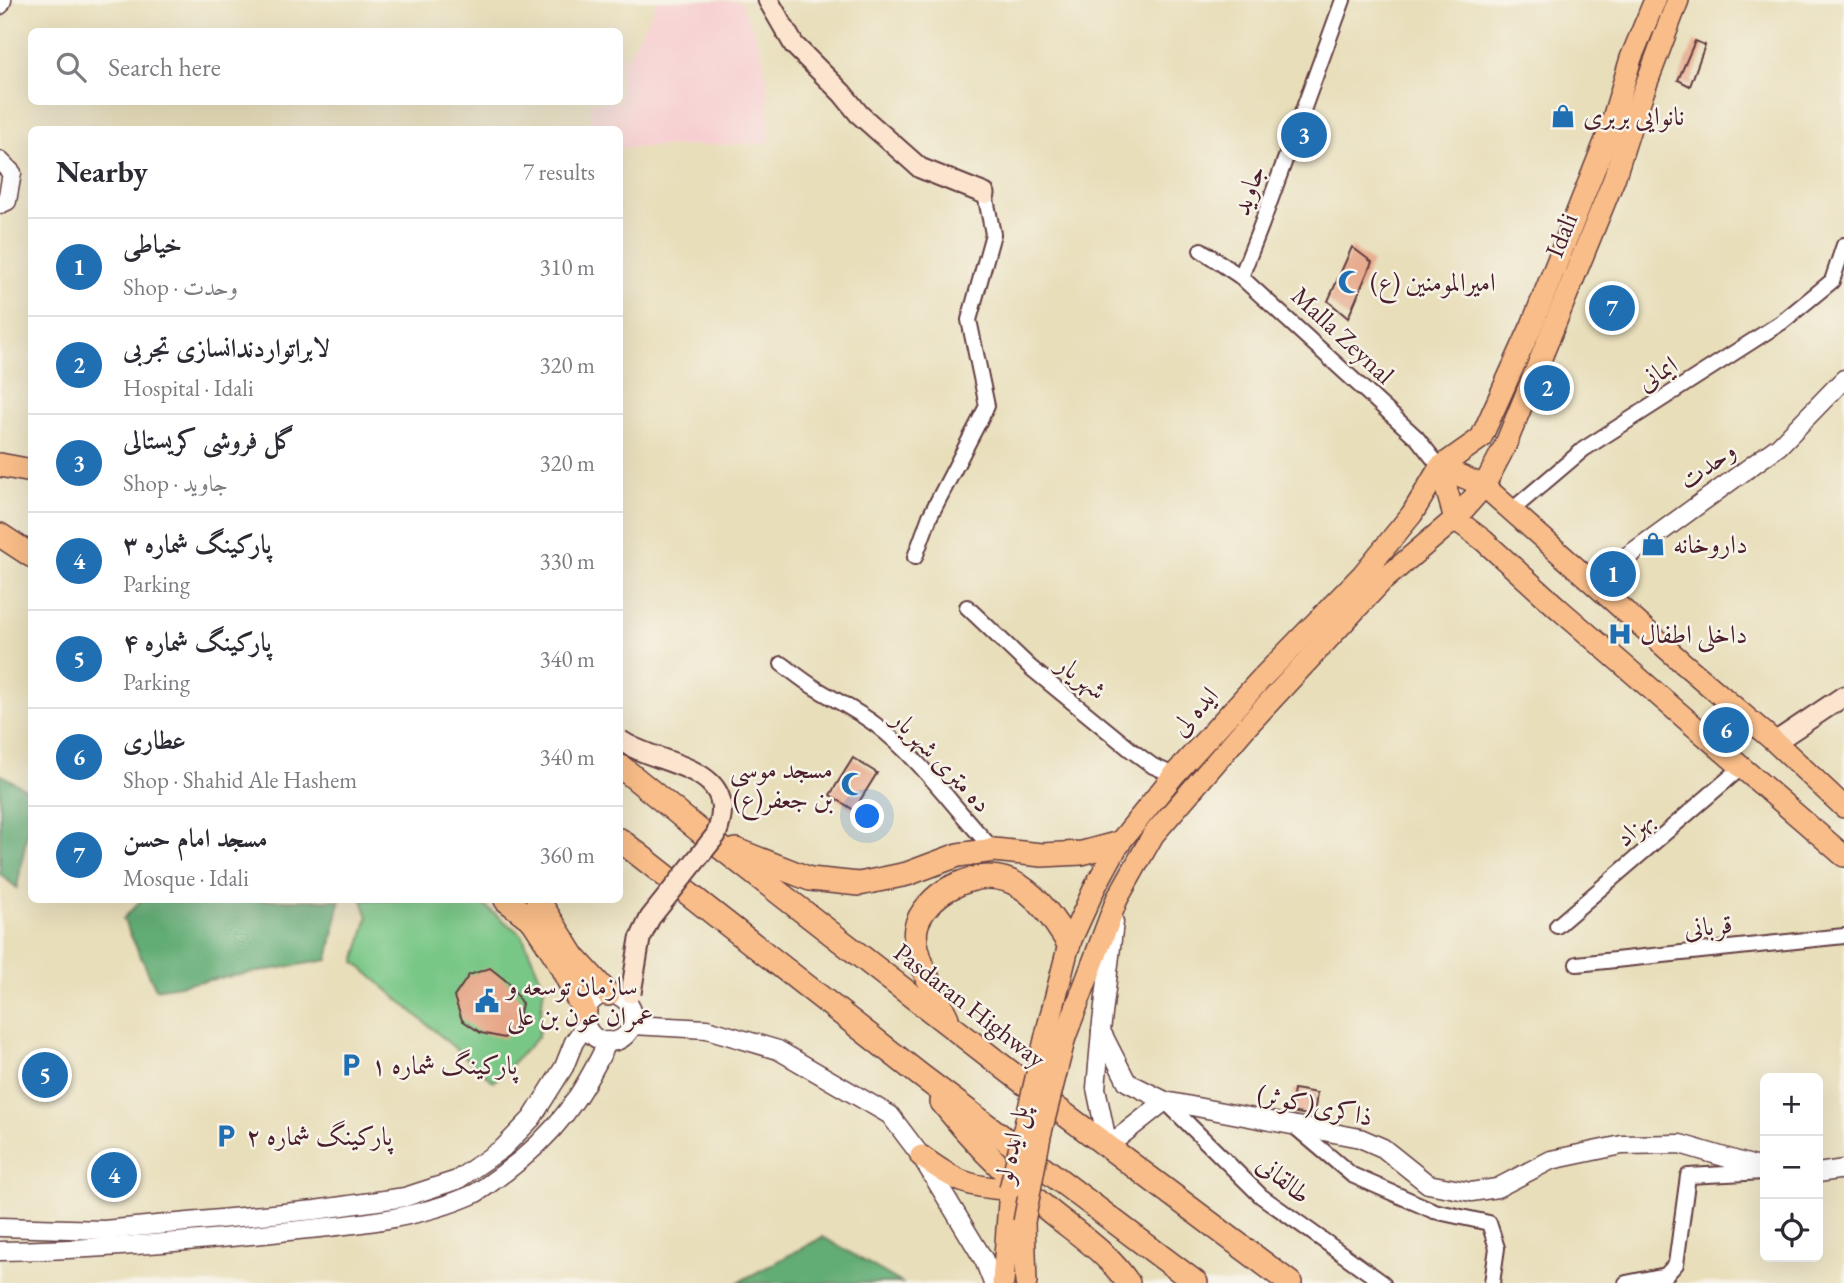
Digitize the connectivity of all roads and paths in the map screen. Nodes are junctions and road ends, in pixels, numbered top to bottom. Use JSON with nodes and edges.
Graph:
{"nodes":[{"id":1,"x":768,"y":0,"type":"edge"},
{"id":2,"x":1343,"y":0,"type":"edge"},
{"id":3,"x":1655,"y":0,"type":"edge"},
{"id":4,"x":1678,"y":0,"type":"edge"},
{"id":5,"x":1631,"y":58,"type":"junction"},
{"id":6,"x":1654,"y":70,"type":"junction"},
{"id":7,"x":0,"y":161,"type":"edge"},
{"id":8,"x":985,"y":194,"type":"joint"},
{"id":9,"x":0,"y":204,"type":"edge"},
{"id":10,"x":1844,"y":245,"type":"edge"},
{"id":11,"x":1201,"y":250,"type":"dead end"},
{"id":12,"x":1241,"y":277,"type":"junction"},
{"id":13,"x":1844,"y":379,"type":"edge"},
{"id":14,"x":0,"y":466,"type":"edge"},
{"id":15,"x":1440,"y":467,"type":"junction"},
{"id":16,"x":28,"y":470,"type":"edge"},
{"id":17,"x":1484,"y":486,"type":"junction"},
{"id":18,"x":1512,"y":510,"type":"junction"},
{"id":19,"x":1455,"y":519,"type":"junction"},
{"id":20,"x":0,"y":529,"type":"edge"},
{"id":21,"x":0,"y":535,"type":"edge"},
{"id":22,"x":28,"y":535,"type":"edge"},
{"id":23,"x":28,"y":553,"type":"edge"},
{"id":24,"x":915,"y":557,"type":"dead end"},
{"id":25,"x":1592,"y":582,"type":"junction"},
{"id":26,"x":967,"y":607,"type":"dead end"},
{"id":27,"x":782,"y":664,"type":"dead end"},
{"id":28,"x":1844,"y":696,"type":"edge"},
{"id":29,"x":623,"y":741,"type":"edge"},
{"id":30,"x":1775,"y":741,"type":"junction"},
{"id":31,"x":1742,"y":767,"type":"junction"},
{"id":32,"x":623,"y":768,"type":"edge"},
{"id":33,"x":1174,"y":775,"type":"junction"},
{"id":34,"x":1844,"y":807,"type":"edge"},
{"id":35,"x":711,"y":840,"type":"junction"},
{"id":36,"x":623,"y":843,"type":"edge"},
{"id":37,"x":1119,"y":843,"type":"junction"},
{"id":38,"x":994,"y":850,"type":"junction"},
{"id":39,"x":1844,"y":856,"type":"edge"},
{"id":40,"x":1117,"y":899,"type":"junction"},
{"id":41,"x":510,"y":903,"type":"edge"},
{"id":42,"x":540,"y":903,"type":"edge"},
{"id":43,"x":1557,"y":926,"type":"dead end"},
{"id":44,"x":1844,"y":936,"type":"edge"},
{"id":45,"x":1069,"y":944,"type":"junction"},
{"id":46,"x":1577,"y":964,"type":"dead end"},
{"id":47,"x":622,"y":997,"type":"junction"},
{"id":48,"x":586,"y":1019,"type":"junction"},
{"id":49,"x":950,"y":1024,"type":"junction"},
{"id":50,"x":632,"y":1025,"type":"junction"},
{"id":51,"x":1101,"y":1031,"type":"junction"},
{"id":52,"x":1056,"y":1032,"type":"junction"},
{"id":53,"x":608,"y":1041,"type":"junction"},
{"id":54,"x":920,"y":1075,"type":"junction"},
{"id":55,"x":1165,"y":1101,"type":"junction"},
{"id":56,"x":1293,"y":1125,"type":"junction"},
{"id":57,"x":1108,"y":1146,"type":"junction"},
{"id":58,"x":921,"y":1156,"type":"junction"},
{"id":59,"x":1760,"y":1168,"type":"edge"},
{"id":60,"x":1844,"y":1169,"type":"edge"},
{"id":61,"x":1760,"y":1170,"type":"edge"},
{"id":62,"x":1823,"y":1172,"type":"edge"},
{"id":63,"x":1010,"y":1189,"type":"junction"},
{"id":64,"x":0,"y":1227,"type":"edge"},
{"id":65,"x":0,"y":1251,"type":"edge"},
{"id":66,"x":993,"y":1283,"type":"edge"},
{"id":67,"x":1003,"y":1283,"type":"edge"},
{"id":68,"x":1027,"y":1283,"type":"edge"},
{"id":69,"x":1128,"y":1283,"type":"edge"},
{"id":70,"x":1196,"y":1283,"type":"edge"},
{"id":71,"x":1290,"y":1283,"type":"edge"},
{"id":72,"x":1383,"y":1283,"type":"edge"},
{"id":73,"x":1492,"y":1283,"type":"edge"},
{"id":74,"x":1626,"y":1283,"type":"edge"}],
"edges":[{"from":1,"to":8,"type":"main road"},
{"from":2,"to":12,"type":"street","name":"جاوید"},
{"from":3,"to":5,"type":"main road","name":"Idali"},
{"from":4,"to":6,"type":"main road","name":"Idali"},
{"from":5,"to":6,"type":"main road"},
{"from":5,"to":15,"type":"main road","name":"Idali"},
{"from":6,"to":17,"type":"main road","name":"Idali"},
{"from":7,"to":9,"type":"street"},
{"from":8,"to":24,"type":"street"},
{"from":10,"to":18,"type":"street","name":"ایمانی"},
{"from":11,"to":12,"type":"street","name":"Malla Zeynal"},
{"from":12,"to":15,"type":"street","name":"Malla Zeynal"},
{"from":13,"to":25,"type":"street","name":"وحدت"},
{"from":14,"to":16,"type":"highway"},
{"from":15,"to":17,"type":"main road"},
{"from":15,"to":19,"type":"main road"},
{"from":15,"to":33,"type":"main road","name":"ایده لی"},
{"from":17,"to":18,"type":"main road"},
{"from":17,"to":19,"type":"main road","name":"Idali"},
{"from":18,"to":25,"type":"main road"},
{"from":19,"to":31,"type":"main road"},
{"from":19,"to":40,"type":"main road","name":"ایده لی"},
{"from":20,"to":22,"type":"highway"},
{"from":21,"to":23,"type":"highway"},
{"from":25,"to":30,"type":"main road"},
{"from":26,"to":33,"type":"street","name":"شهریار"},
{"from":27,"to":38,"type":"street","name":"ده متری شهریار"},
{"from":28,"to":30,"type":"main road"},
{"from":29,"to":47,"type":"main road","bridge":true},
{"from":30,"to":34,"type":"main road"},
{"from":31,"to":39,"type":"main road"},
{"from":31,"to":43,"type":"street","name":"بهزاد"},
{"from":32,"to":35,"type":"highway","name":"Pasdaran Highway"},
{"from":33,"to":37,"type":"main road","name":"ایده لی"},
{"from":35,"to":38,"type":"highway"},
{"from":35,"to":49,"type":"highway","name":"Pasdaran Highway"},
{"from":36,"to":54,"type":"highway"},
{"from":37,"to":38,"type":"highway"},
{"from":37,"to":45,"type":"main road","name":"ایده لی"},
{"from":40,"to":51,"type":"street"},
{"from":40,"to":52,"type":"main road","name":"ایده لی"},
{"from":41,"to":48,"type":"highway"},
{"from":42,"to":47,"type":"highway"},
{"from":44,"to":46,"type":"street","name":"قربانی"},
{"from":45,"to":49,"type":"highway"},
{"from":45,"to":52,"type":"main road","name":"ایده لی"},
{"from":47,"to":48,"type":"street"},
{"from":47,"to":50,"type":"street"},
{"from":48,"to":53,"type":"street"},
{"from":48,"to":64,"type":"street"},
{"from":49,"to":57,"type":"highway","name":"Pasdaran Highway"},
{"from":50,"to":53,"type":"street"},
{"from":50,"to":58,"type":"street"},
{"from":51,"to":55,"type":"street","name":"ذاکری(کوثر)"},
{"from":51,"to":57,"type":"street"},
{"from":52,"to":63,"type":"main road","name":"پل ایده لو","bridge":true},
{"from":52,"to":68,"type":"main road","name":"پل ایده لو","bridge":true},
{"from":53,"to":65,"type":"street"},
{"from":54,"to":69,"type":"highway"},
{"from":54,"to":70,"type":"highway"},
{"from":55,"to":56,"type":"street","name":"ذاکری(کوثر)"},
{"from":55,"to":57,"type":"street"},
{"from":55,"to":72,"type":"street","name":"طالقانی"},
{"from":56,"to":59,"type":"street","name":"ذاکری(کوثر)"},
{"from":56,"to":73,"type":"street"},
{"from":57,"to":71,"type":"highway","name":"Pasdaran Highway"},
{"from":58,"to":63,"type":"main road"},
{"from":58,"to":66,"type":"street"},
{"from":60,"to":62,"type":"street"},
{"from":61,"to":74,"type":"street"},
{"from":63,"to":67,"type":"main road","name":"پل ایده لو"}]}
